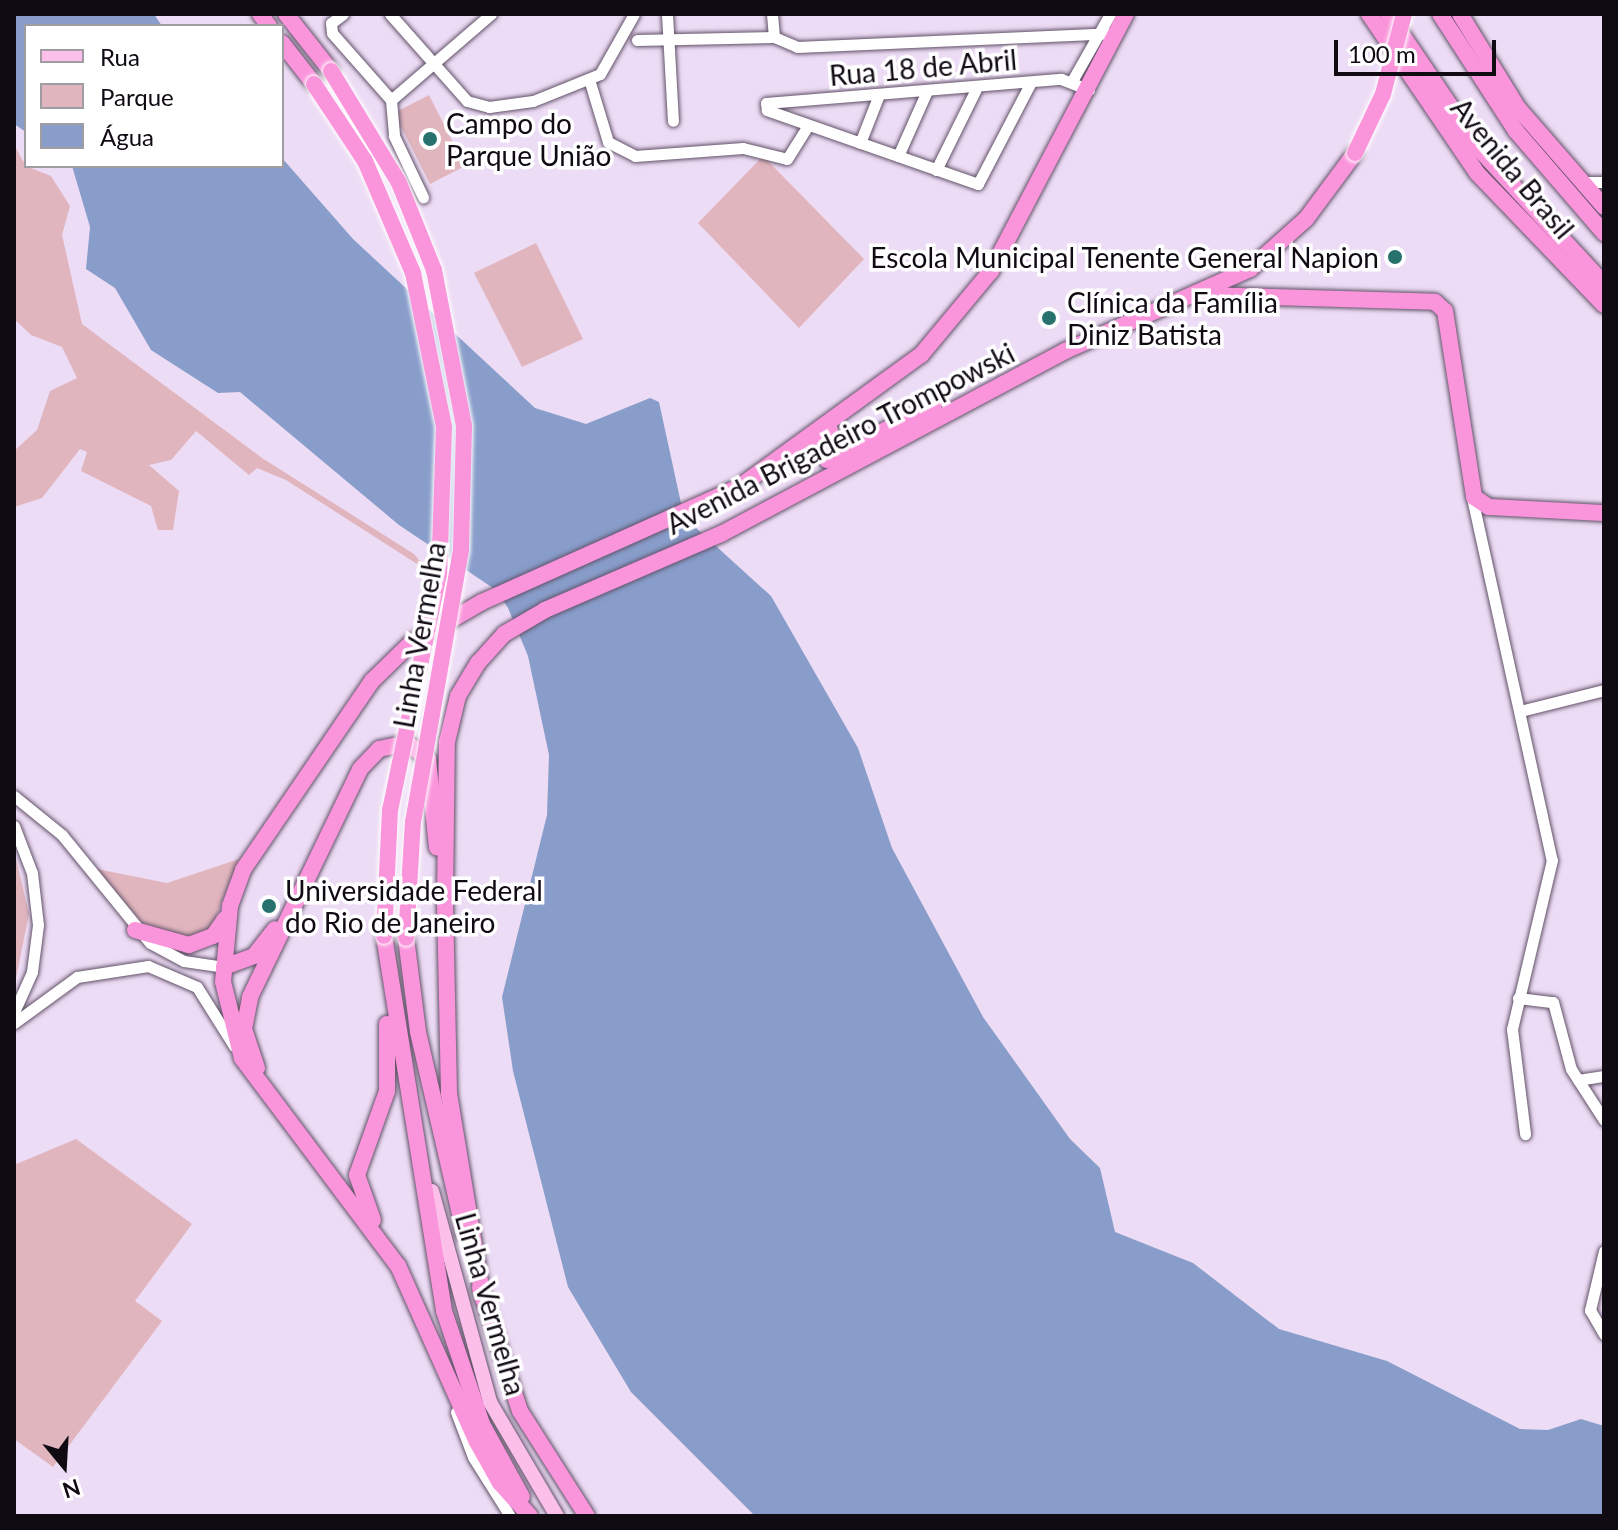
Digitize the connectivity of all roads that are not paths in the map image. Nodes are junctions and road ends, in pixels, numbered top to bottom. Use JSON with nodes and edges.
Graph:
{"nodes":[{"id":1,"x":286,"y":14,"type":"edge"},
{"id":2,"x":343,"y":14,"type":"edge"},
{"id":3,"x":390,"y":14,"type":"edge"},
{"id":4,"x":491,"y":14,"type":"edge"},
{"id":5,"x":634,"y":14,"type":"edge"},
{"id":6,"x":667,"y":14,"type":"edge"},
{"id":7,"x":772,"y":14,"type":"edge"},
{"id":8,"x":1110,"y":14,"type":"edge"},
{"id":9,"x":1126,"y":14,"type":"edge"},
{"id":10,"x":1369,"y":14,"type":"edge"},
{"id":11,"x":1388,"y":14,"type":"edge"},
{"id":12,"x":1404,"y":14,"type":"edge"},
{"id":13,"x":1440,"y":14,"type":"edge"},
{"id":14,"x":1460,"y":14,"type":"edge"},
{"id":15,"x":1100,"y":32,"type":"junction"},
{"id":16,"x":1117,"y":33,"type":"junction"},
{"id":17,"x":774,"y":37,"type":"junction"},
{"id":18,"x":637,"y":40,"type":"dead end"},
{"id":19,"x":668,"y":40,"type":"junction"},
{"id":20,"x":284,"y":46,"type":"edge"},
{"id":21,"x":435,"y":61,"type":"junction"},
{"id":22,"x":589,"y":79,"type":"junction"},
{"id":23,"x":1072,"y":81,"type":"junction"},
{"id":24,"x":1031,"y":82,"type":"junction"},
{"id":25,"x":976,"y":89,"type":"junction"},
{"id":26,"x":1089,"y":90,"type":"junction"},
{"id":27,"x":926,"y":93,"type":"junction"},
{"id":28,"x":878,"y":97,"type":"junction"},
{"id":29,"x":391,"y":100,"type":"junction"},
{"id":30,"x":673,"y":121,"type":"dead end"},
{"id":31,"x":808,"y":125,"type":"junction"},
{"id":32,"x":860,"y":143,"type":"junction"},
{"id":33,"x":898,"y":156,"type":"junction"},
{"id":34,"x":936,"y":170,"type":"junction"},
{"id":35,"x":1580,"y":182,"type":"junction"},
{"id":36,"x":1604,"y":182,"type":"edge"},
{"id":37,"x":423,"y":197,"type":"dead end"},
{"id":38,"x":1604,"y":207,"type":"edge"},
{"id":39,"x":1604,"y":233,"type":"edge"},
{"id":40,"x":1604,"y":284,"type":"edge"},
{"id":41,"x":1203,"y":295,"type":"junction"},
{"id":42,"x":1604,"y":305,"type":"edge"},
{"id":43,"x":992,"y":388,"type":"junction"},
{"id":44,"x":859,"y":400,"type":"junction"},
{"id":45,"x":1479,"y":500,"type":"junction"},
{"id":46,"x":1604,"y":513,"type":"edge"},
{"id":47,"x":1477,"y":523,"type":"junction"},
{"id":48,"x":1604,"y":690,"type":"edge"},
{"id":49,"x":1520,"y":711,"type":"junction"},
{"id":50,"x":14,"y":796,"type":"edge"},
{"id":51,"x":14,"y":826,"type":"edge"},
{"id":52,"x":309,"y":875,"type":"junction"},
{"id":53,"x":445,"y":897,"type":"junction"},
{"id":54,"x":230,"y":906,"type":"junction"},
{"id":55,"x":135,"y":930,"type":"junction"},
{"id":56,"x":224,"y":967,"type":"junction"},
{"id":57,"x":387,"y":982,"type":"junction"},
{"id":58,"x":1518,"y":998,"type":"junction"},
{"id":59,"x":14,"y":1012,"type":"edge"},
{"id":60,"x":14,"y":1023,"type":"edge"},
{"id":61,"x":242,"y":1058,"type":"junction"},
{"id":62,"x":1604,"y":1076,"type":"edge"},
{"id":63,"x":1578,"y":1080,"type":"junction"},
{"id":64,"x":408,"y":1093,"type":"junction"},
{"id":65,"x":271,"y":1102,"type":"junction"},
{"id":66,"x":1604,"y":1120,"type":"edge"},
{"id":67,"x":1525,"y":1134,"type":"dead end"},
{"id":68,"x":1604,"y":1251,"type":"edge"},
{"id":69,"x":398,"y":1266,"type":"junction"},
{"id":70,"x":483,"y":1299,"type":"junction"},
{"id":71,"x":1604,"y":1334,"type":"edge"},
{"id":72,"x":437,"y":1350,"type":"junction"},
{"id":73,"x":510,"y":1516,"type":"edge"},
{"id":74,"x":533,"y":1516,"type":"edge"},
{"id":75,"x":557,"y":1516,"type":"edge"},
{"id":76,"x":587,"y":1516,"type":"edge"}],
"edges":[{"from":1,"to":70,"type":"highway","name":"Linha Vermelha","bridge":true},
{"from":2,"to":29,"type":"street"},
{"from":3,"to":21,"type":"street"},
{"from":4,"to":21,"type":"street"},
{"from":5,"to":22,"type":"street"},
{"from":6,"to":19,"type":"street"},
{"from":7,"to":17,"type":"street"},
{"from":8,"to":15,"type":"street"},
{"from":9,"to":16,"type":"highway","name":"Avenida Brigadeiro Trompowski"},
{"from":10,"to":42,"type":"highway","name":"Avenida Brasil"},
{"from":11,"to":40,"type":"highway","name":"Avenida Brasil"},
{"from":12,"to":41,"type":"highway","name":"Avenida Brigadeiro Trompowski","bridge":true},
{"from":13,"to":39,"type":"highway","name":"Avenida Brasil"},
{"from":14,"to":35,"type":"highway","name":"Avenida Brasil"},
{"from":15,"to":16,"type":"street"},
{"from":15,"to":17,"type":"street"},
{"from":15,"to":23,"type":"street"},
{"from":16,"to":26,"type":"highway","name":"Avenida Brigadeiro Trompowski"},
{"from":17,"to":19,"type":"street"},
{"from":18,"to":19,"type":"street"},
{"from":19,"to":30,"type":"street"},
{"from":20,"to":57,"type":"highway","name":"Linha Vermelha","bridge":true},
{"from":21,"to":22,"type":"street"},
{"from":21,"to":29,"type":"street"},
{"from":22,"to":31,"type":"street"},
{"from":23,"to":24,"type":"street","name":"Rua 18 de Abril"},
{"from":23,"to":26,"type":"street","name":"Rua 18 de Abril"},
{"from":24,"to":25,"type":"street","name":"Rua 18 de Abril"},
{"from":24,"to":34,"type":"street"},
{"from":25,"to":27,"type":"street","name":"Rua 18 de Abril"},
{"from":25,"to":34,"type":"street"},
{"from":26,"to":44,"type":"highway","name":"Avenida Brigadeiro Trompowski"},
{"from":27,"to":28,"type":"street","name":"Rua 18 de Abril"},
{"from":27,"to":33,"type":"street"},
{"from":28,"to":31,"type":"street","name":"Rua 18 de Abril"},
{"from":28,"to":32,"type":"street"},
{"from":29,"to":37,"type":"street"},
{"from":31,"to":32,"type":"street"},
{"from":32,"to":33,"type":"street"},
{"from":33,"to":34,"type":"street"},
{"from":35,"to":36,"type":"street"},
{"from":35,"to":38,"type":"highway","name":"Avenida Brasil"},
{"from":41,"to":43,"type":"highway","name":"Avenida Brigadeiro Trompowski"},
{"from":41,"to":45,"type":"highway"},
{"from":43,"to":44,"type":"highway"},
{"from":43,"to":53,"type":"highway","name":"Avenida Brigadeiro Trompowski"},
{"from":44,"to":54,"type":"highway","name":"Avenida Brigadeiro Trompowski"},
{"from":45,"to":46,"type":"highway"},
{"from":45,"to":47,"type":"street"},
{"from":45,"to":47,"type":"street"},
{"from":47,"to":49,"type":"street"},
{"from":48,"to":49,"type":"street"},
{"from":49,"to":58,"type":"street"},
{"from":50,"to":55,"type":"street"},
{"from":51,"to":59,"type":"street"},
{"from":52,"to":53,"type":"highway"},
{"from":52,"to":56,"type":"highway"},
{"from":52,"to":65,"type":"highway"},
{"from":53,"to":70,"type":"highway","name":"Linha Vermelha"},
{"from":54,"to":55,"type":"highway"},
{"from":54,"to":56,"type":"highway","name":"Avenida Brigadeiro Trompowski"},
{"from":55,"to":56,"type":"street"},
{"from":56,"to":61,"type":"highway","name":"Avenida Brigadeiro Trompowski"},
{"from":57,"to":64,"type":"highway","name":"Linha Vermelha"},
{"from":57,"to":69,"type":"highway"},
{"from":58,"to":63,"type":"street"},
{"from":58,"to":67,"type":"street"},
{"from":60,"to":61,"type":"street"},
{"from":61,"to":65,"type":"highway","name":"Avenida Brigadeiro Trompowski"},
{"from":62,"to":63,"type":"street"},
{"from":63,"to":66,"type":"street"},
{"from":64,"to":74,"type":"highway","name":"Linha Vermelha"},
{"from":64,"to":75,"type":"main road","name":"Linha Vermelha"},
{"from":65,"to":69,"type":"highway","name":"Avenida Brigadeiro Trompowski"},
{"from":68,"to":71,"type":"street"},
{"from":69,"to":72,"type":"highway","name":"Avenida Brigadeiro Trompowski"},
{"from":70,"to":76,"type":"highway","name":"Linha Vermelha"},
{"from":72,"to":73,"type":"street","name":"Avenida Brigadeiro Trompowski"},
{"from":72,"to":74,"type":"highway"}]}
